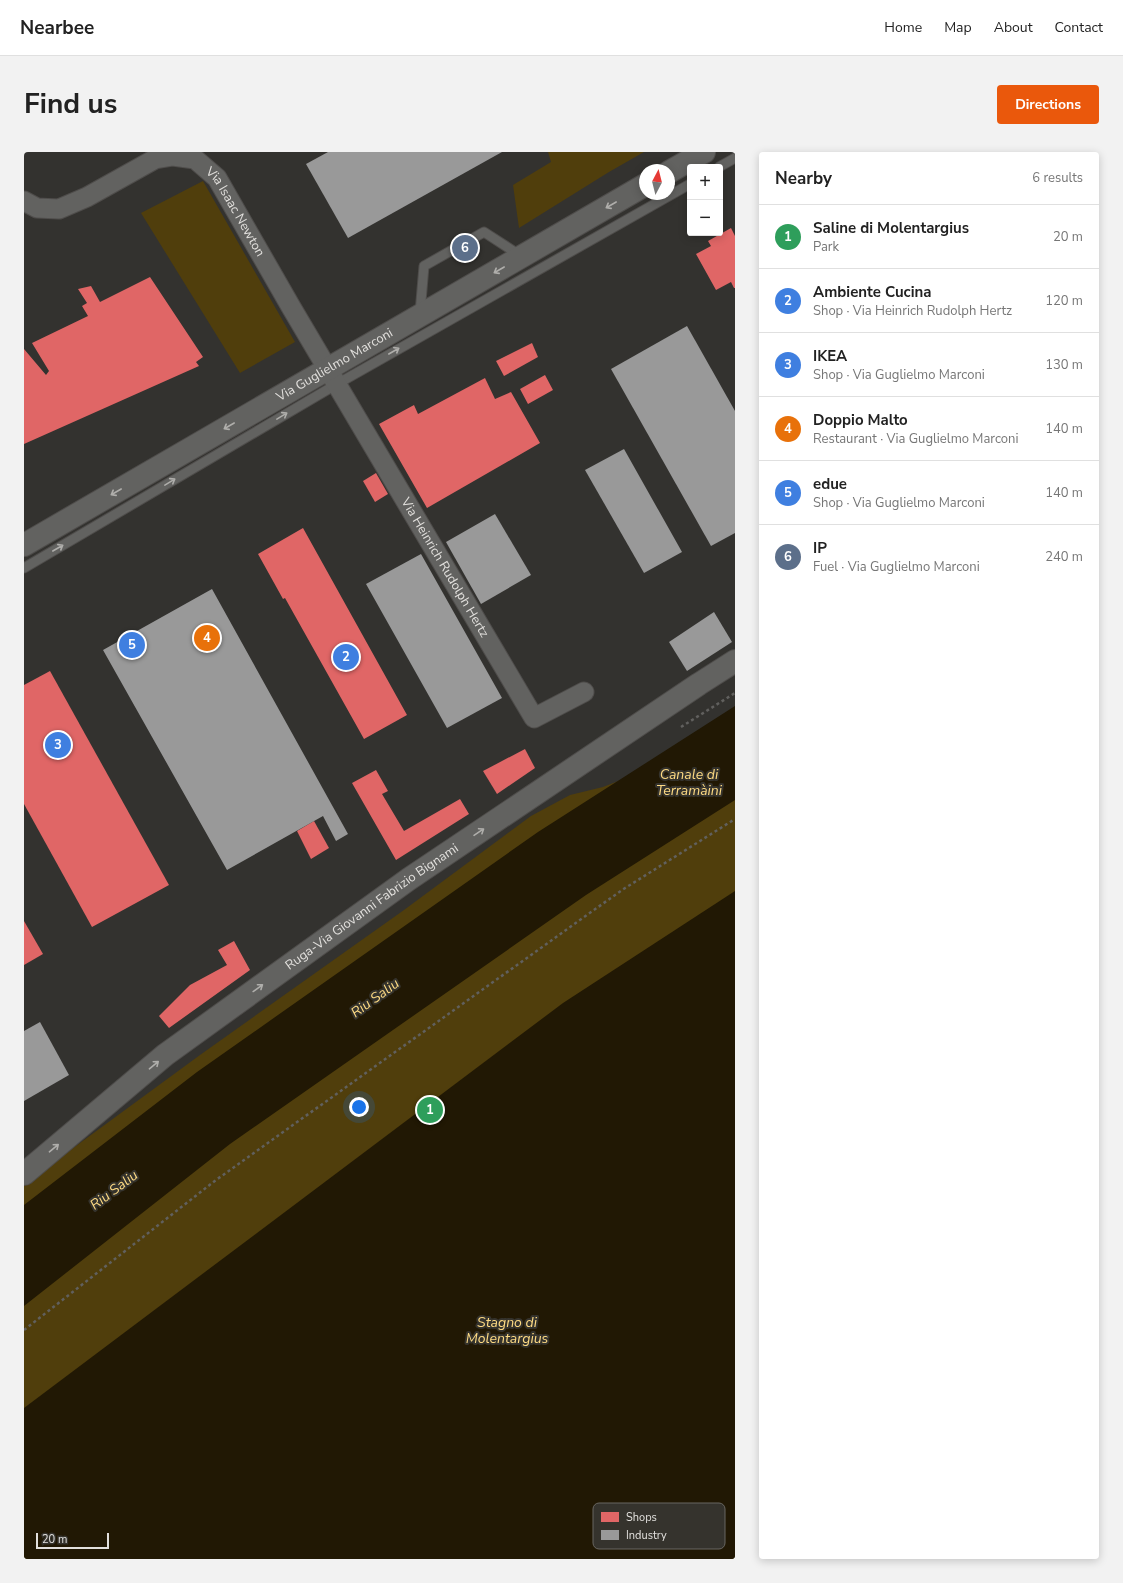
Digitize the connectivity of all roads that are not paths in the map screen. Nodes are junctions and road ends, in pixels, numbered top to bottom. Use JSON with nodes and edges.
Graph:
{"nodes":[{"id":1,"x":704,"y":152,"type":"edge"},
{"id":2,"x":194,"y":155,"type":"edge"},
{"id":3,"x":735,"y":158,"type":"edge"},
{"id":4,"x":723,"y":165,"type":"edge"},
{"id":5,"x":675,"y":169,"type":"edge"},
{"id":6,"x":687,"y":186,"type":"edge"},
{"id":7,"x":639,"y":189,"type":"edge"},
{"id":8,"x":24,"y":200,"type":"edge"},
{"id":9,"x":522,"y":256,"type":"junction"},
{"id":10,"x":420,"y":315,"type":"junction"},
{"id":11,"x":332,"y":376,"type":"junction"},
{"id":12,"x":24,"y":545,"type":"edge"},
{"id":13,"x":24,"y":568,"type":"edge"},
{"id":14,"x":735,"y":661,"type":"edge"},
{"id":15,"x":584,"y":692,"type":"dead end"},
{"id":16,"x":24,"y":1174,"type":"edge"}],
"edges":[{"from":1,"to":5,"type":"main road"},
{"from":2,"to":8,"type":"street","name":"Via Isaac Newton"},
{"from":2,"to":11,"type":"street","name":"Via Isaac Newton"},
{"from":3,"to":4,"type":"lane"},
{"from":11,"to":6,"type":"lane","one_way":true},
{"from":7,"to":9,"type":"main road","name":"Via Guglielmo Marconi","one_way":true},
{"from":9,"to":10,"type":"main road","name":"Via Guglielmo Marconi","one_way":true},
{"from":9,"to":10,"type":"lane"},
{"from":10,"to":11,"type":"main road","name":"Via Guglielmo Marconi"},
{"from":11,"to":12,"type":"main road","name":"Via Guglielmo Marconi","one_way":true},
{"from":13,"to":11,"type":"lane","one_way":true},
{"from":11,"to":15,"type":"street","name":"Via Heinrich Rudolph Hertz"},
{"from":16,"to":14,"type":"main road","name":"Ruga-Via Giovanni Fabrizio Bignami","one_way":true}]}
